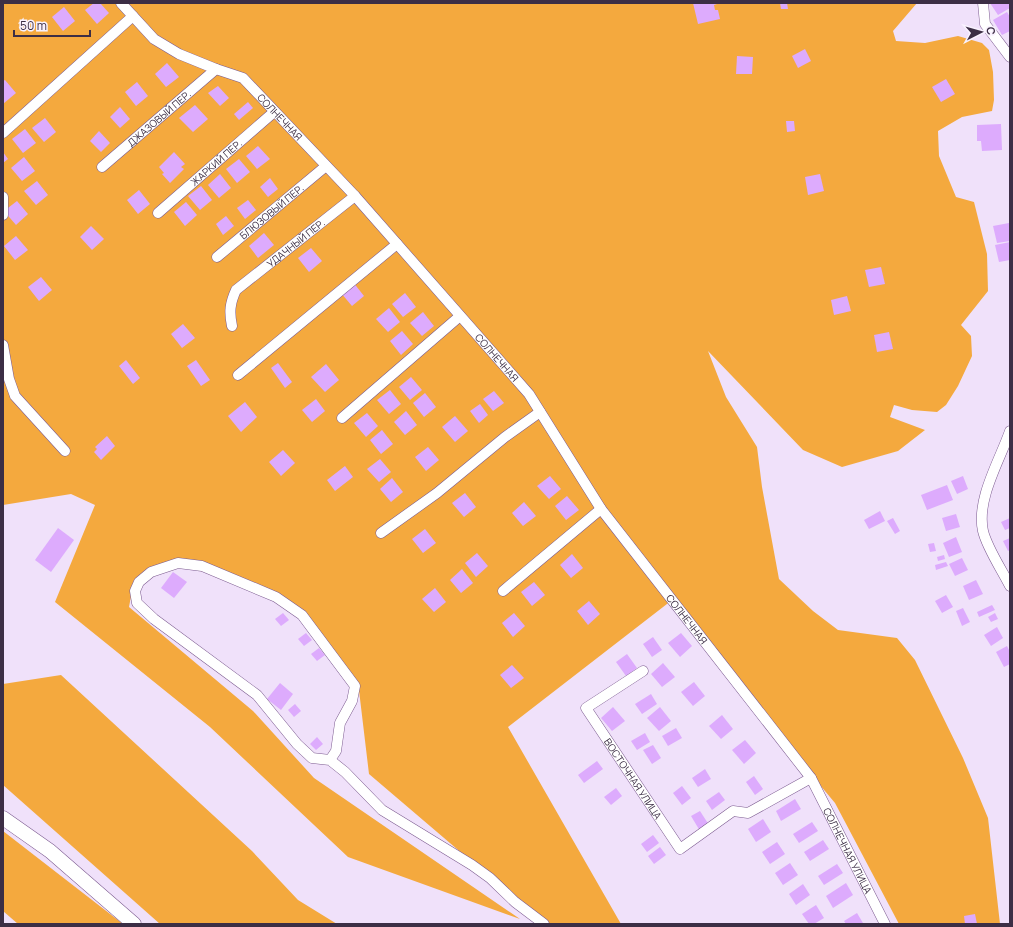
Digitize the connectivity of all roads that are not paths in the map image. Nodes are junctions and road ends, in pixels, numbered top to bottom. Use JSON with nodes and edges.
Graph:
{"nodes":[{"id":1,"x":121,"y":3,"type":"edge"},
{"id":2,"x":983,"y":3,"type":"edge"},
{"id":3,"x":133,"y":16,"type":"junction"},
{"id":4,"x":1010,"y":57,"type":"edge"},
{"id":5,"x":216,"y":69,"type":"junction"},
{"id":6,"x":274,"y":112,"type":"junction"},
{"id":7,"x":3,"y":133,"type":"edge"},
{"id":8,"x":326,"y":166,"type":"junction"},
{"id":9,"x":102,"y":167,"type":"dead end"},
{"id":10,"x":355,"y":196,"type":"junction"},
{"id":11,"x":3,"y":197,"type":"edge"},
{"id":12,"x":158,"y":213,"type":"dead end"},
{"id":13,"x":3,"y":215,"type":"edge"},
{"id":14,"x":397,"y":244,"type":"junction"},
{"id":15,"x":218,"y":257,"type":"dead end"},
{"id":16,"x":460,"y":316,"type":"junction"},
{"id":17,"x":232,"y":326,"type":"dead end"},
{"id":18,"x":3,"y":345,"type":"edge"},
{"id":19,"x":238,"y":375,"type":"dead end"},
{"id":20,"x":540,"y":412,"type":"junction"},
{"id":21,"x":342,"y":418,"type":"dead end"},
{"id":22,"x":1010,"y":431,"type":"edge"},
{"id":23,"x":65,"y":451,"type":"dead end"},
{"id":24,"x":601,"y":509,"type":"junction"},
{"id":25,"x":381,"y":533,"type":"dead end"},
{"id":26,"x":1010,"y":586,"type":"edge"},
{"id":27,"x":502,"y":591,"type":"dead end"},
{"id":28,"x":643,"y":671,"type":"dead end"},
{"id":29,"x":330,"y":760,"type":"junction"},
{"id":30,"x":811,"y":778,"type":"junction"},
{"id":31,"x":3,"y":818,"type":"edge"},
{"id":32,"x":134,"y":924,"type":"edge"},
{"id":33,"x":544,"y":924,"type":"edge"},
{"id":34,"x":885,"y":924,"type":"edge"}],
"edges":[{"from":1,"to":3,"type":"street","name":"СОЛНЕЧНАЯ"},
{"from":2,"to":4,"type":"street"},
{"from":3,"to":5,"type":"street","name":"СОЛНЕЧНАЯ"},
{"from":3,"to":7,"type":"street"},
{"from":5,"to":6,"type":"street","name":"СОЛНЕЧНАЯ"},
{"from":5,"to":9,"type":"street","name":"ДЖАЗОВЫЙ ПЕР."},
{"from":6,"to":8,"type":"street","name":"СОЛНЕЧНАЯ"},
{"from":6,"to":12,"type":"street","name":"ЖАРКИЙ ПЕР."},
{"from":8,"to":10,"type":"street","name":"СОЛНЕЧНАЯ"},
{"from":8,"to":15,"type":"street","name":"БЛЮЗОВЫЙ ПЕР."},
{"from":10,"to":14,"type":"street","name":"СОЛНЕЧНАЯ"},
{"from":10,"to":17,"type":"street","name":"УДАЧНЫЙ ПЕР."},
{"from":11,"to":13,"type":"street"},
{"from":14,"to":16,"type":"street","name":"СОЛНЕЧНАЯ"},
{"from":14,"to":19,"type":"street"},
{"from":16,"to":20,"type":"street","name":"СОЛНЕЧНАЯ"},
{"from":16,"to":21,"type":"street"},
{"from":18,"to":23,"type":"street"},
{"from":20,"to":24,"type":"street","name":"СОЛНЕЧНАЯ"},
{"from":20,"to":25,"type":"street"},
{"from":22,"to":26,"type":"street"},
{"from":24,"to":27,"type":"street"},
{"from":24,"to":30,"type":"street","name":"СОЛНЕЧНАЯ"},
{"from":28,"to":30,"type":"street","name":"ВОСТОЧНАЯ УЛИЦА"},
{"from":29,"to":29,"type":"street"},
{"from":29,"to":33,"type":"street"},
{"from":30,"to":34,"type":"street","name":"СОЛНЕЧНАЯ УЛИЦА"},
{"from":31,"to":32,"type":"main road"}]}
